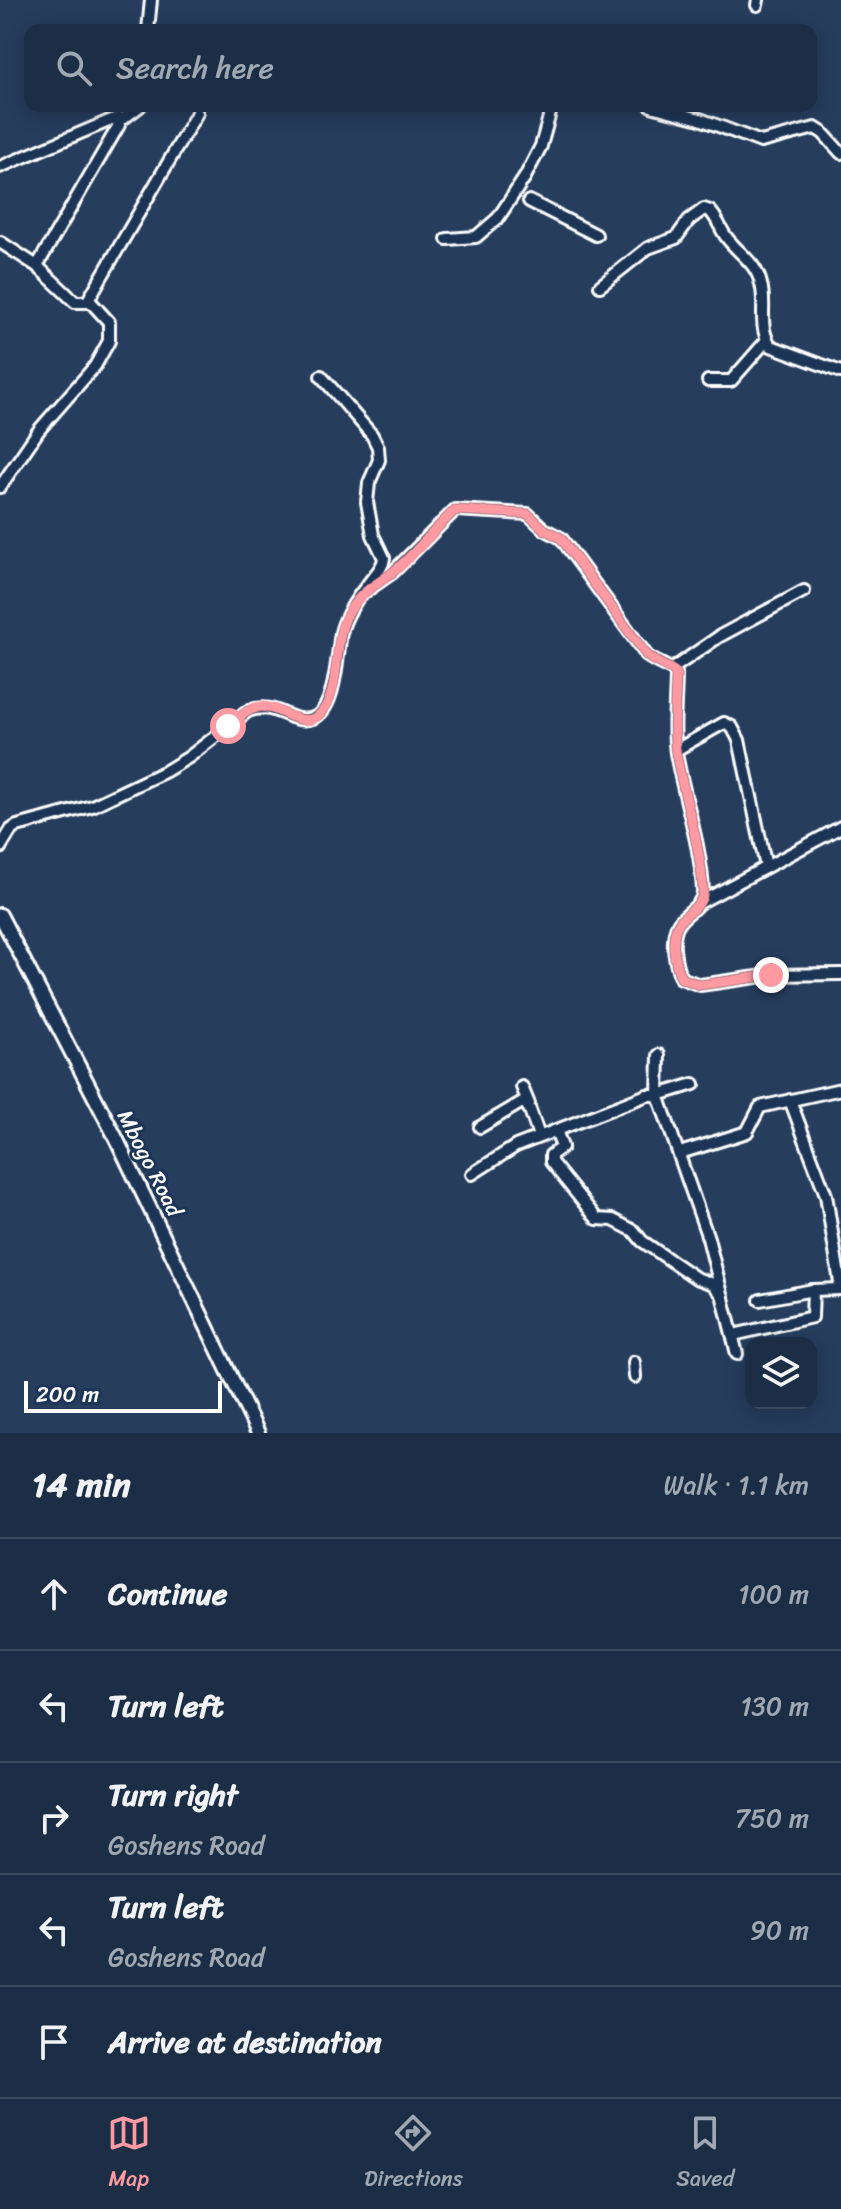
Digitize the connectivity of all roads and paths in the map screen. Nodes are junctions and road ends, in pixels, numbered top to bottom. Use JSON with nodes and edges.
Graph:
{"nodes":[{"id":1,"x":151,"y":0,"type":"edge"},
{"id":2,"x":149,"y":24,"type":"edge"},
{"id":3,"x":132,"y":112,"type":"edge"},
{"id":4,"x":550,"y":112,"type":"edge"},
{"id":5,"x":674,"y":112,"type":"edge"},
{"id":6,"x":197,"y":113,"type":"dead end"},
{"id":7,"x":119,"y":125,"type":"dead end"},
{"id":8,"x":841,"y":153,"type":"edge"},
{"id":9,"x":0,"y":167,"type":"edge"},
{"id":10,"x":529,"y":201,"type":"dead end"},
{"id":11,"x":596,"y":235,"type":"dead end"},
{"id":12,"x":447,"y":239,"type":"dead end"},
{"id":13,"x":0,"y":242,"type":"edge"},
{"id":14,"x":37,"y":266,"type":"junction"},
{"id":15,"x":600,"y":286,"type":"dead end"},
{"id":16,"x":89,"y":300,"type":"junction"},
{"id":17,"x":767,"y":340,"type":"junction"},
{"id":18,"x":841,"y":372,"type":"edge"},
{"id":19,"x":321,"y":376,"type":"dead end"},
{"id":20,"x":708,"y":381,"type":"dead end"},
{"id":21,"x":0,"y":487,"type":"edge"},
{"id":22,"x":804,"y":591,"type":"dead end"},
{"id":23,"x":359,"y":596,"type":"junction"},
{"id":24,"x":672,"y":669,"type":"junction"},
{"id":25,"x":676,"y":750,"type":"junction"},
{"id":26,"x":841,"y":827,"type":"edge"},
{"id":27,"x":0,"y":848,"type":"edge"},
{"id":28,"x":766,"y":867,"type":"junction"},
{"id":29,"x":701,"y":902,"type":"junction"},
{"id":30,"x":0,"y":915,"type":"edge"},
{"id":31,"x":841,"y":974,"type":"edge"},
{"id":32,"x":659,"y":1055,"type":"dead end"},
{"id":33,"x":694,"y":1084,"type":"dead end"},
{"id":34,"x":522,"y":1087,"type":"dead end"},
{"id":35,"x":841,"y":1089,"type":"edge"},
{"id":36,"x":658,"y":1095,"type":"junction"},
{"id":37,"x":785,"y":1101,"type":"junction"},
{"id":38,"x":480,"y":1127,"type":"dead end"},
{"id":39,"x":548,"y":1133,"type":"junction"},
{"id":40,"x":680,"y":1153,"type":"junction"},
{"id":41,"x":472,"y":1174,"type":"dead end"},
{"id":42,"x":841,"y":1289,"type":"edge"},
{"id":43,"x":813,"y":1290,"type":"junction"},
{"id":44,"x":724,"y":1297,"type":"junction"},
{"id":45,"x":760,"y":1300,"type":"dead end"},
{"id":46,"x":733,"y":1335,"type":"junction"},
{"id":47,"x":737,"y":1354,"type":"dead end"},
{"id":48,"x":634,"y":1362,"type":"dead end"},
{"id":49,"x":635,"y":1377,"type":"dead end"},
{"id":50,"x":258,"y":1433,"type":"edge"}],
"edges":[{"from":1,"to":2,"type":"street"},
{"from":3,"to":9,"type":"street"},
{"from":4,"to":12,"type":"street"},
{"from":5,"to":8,"type":"street"},
{"from":6,"to":16,"type":"street"},
{"from":7,"to":14,"type":"street"},
{"from":10,"to":11,"type":"street"},
{"from":13,"to":14,"type":"street"},
{"from":14,"to":16,"type":"street"},
{"from":15,"to":17,"type":"street"},
{"from":16,"to":21,"type":"street"},
{"from":17,"to":18,"type":"street"},
{"from":17,"to":20,"type":"street"},
{"from":19,"to":23,"type":"street"},
{"from":22,"to":24,"type":"street"},
{"from":23,"to":24,"type":"street"},
{"from":23,"to":27,"type":"street"},
{"from":24,"to":25,"type":"street"},
{"from":25,"to":28,"type":"street"},
{"from":25,"to":29,"type":"street"},
{"from":26,"to":28,"type":"street"},
{"from":28,"to":29,"type":"street"},
{"from":29,"to":31,"type":"street"},
{"from":30,"to":50,"type":"main road","name":"Mbogo Road"},
{"from":32,"to":36,"type":"street"},
{"from":33,"to":36,"type":"street"},
{"from":34,"to":39,"type":"street"},
{"from":35,"to":37,"type":"street"},
{"from":36,"to":39,"type":"street"},
{"from":36,"to":40,"type":"street"},
{"from":37,"to":40,"type":"street"},
{"from":37,"to":42,"type":"street"},
{"from":38,"to":39,"type":"street"},
{"from":39,"to":41,"type":"street"},
{"from":39,"to":44,"type":"street"},
{"from":40,"to":44,"type":"street"},
{"from":42,"to":43,"type":"street"},
{"from":43,"to":45,"type":"street"},
{"from":43,"to":46,"type":"street"},
{"from":44,"to":46,"type":"street"},
{"from":46,"to":47,"type":"street"},
{"from":48,"to":49,"type":"street"}]}
